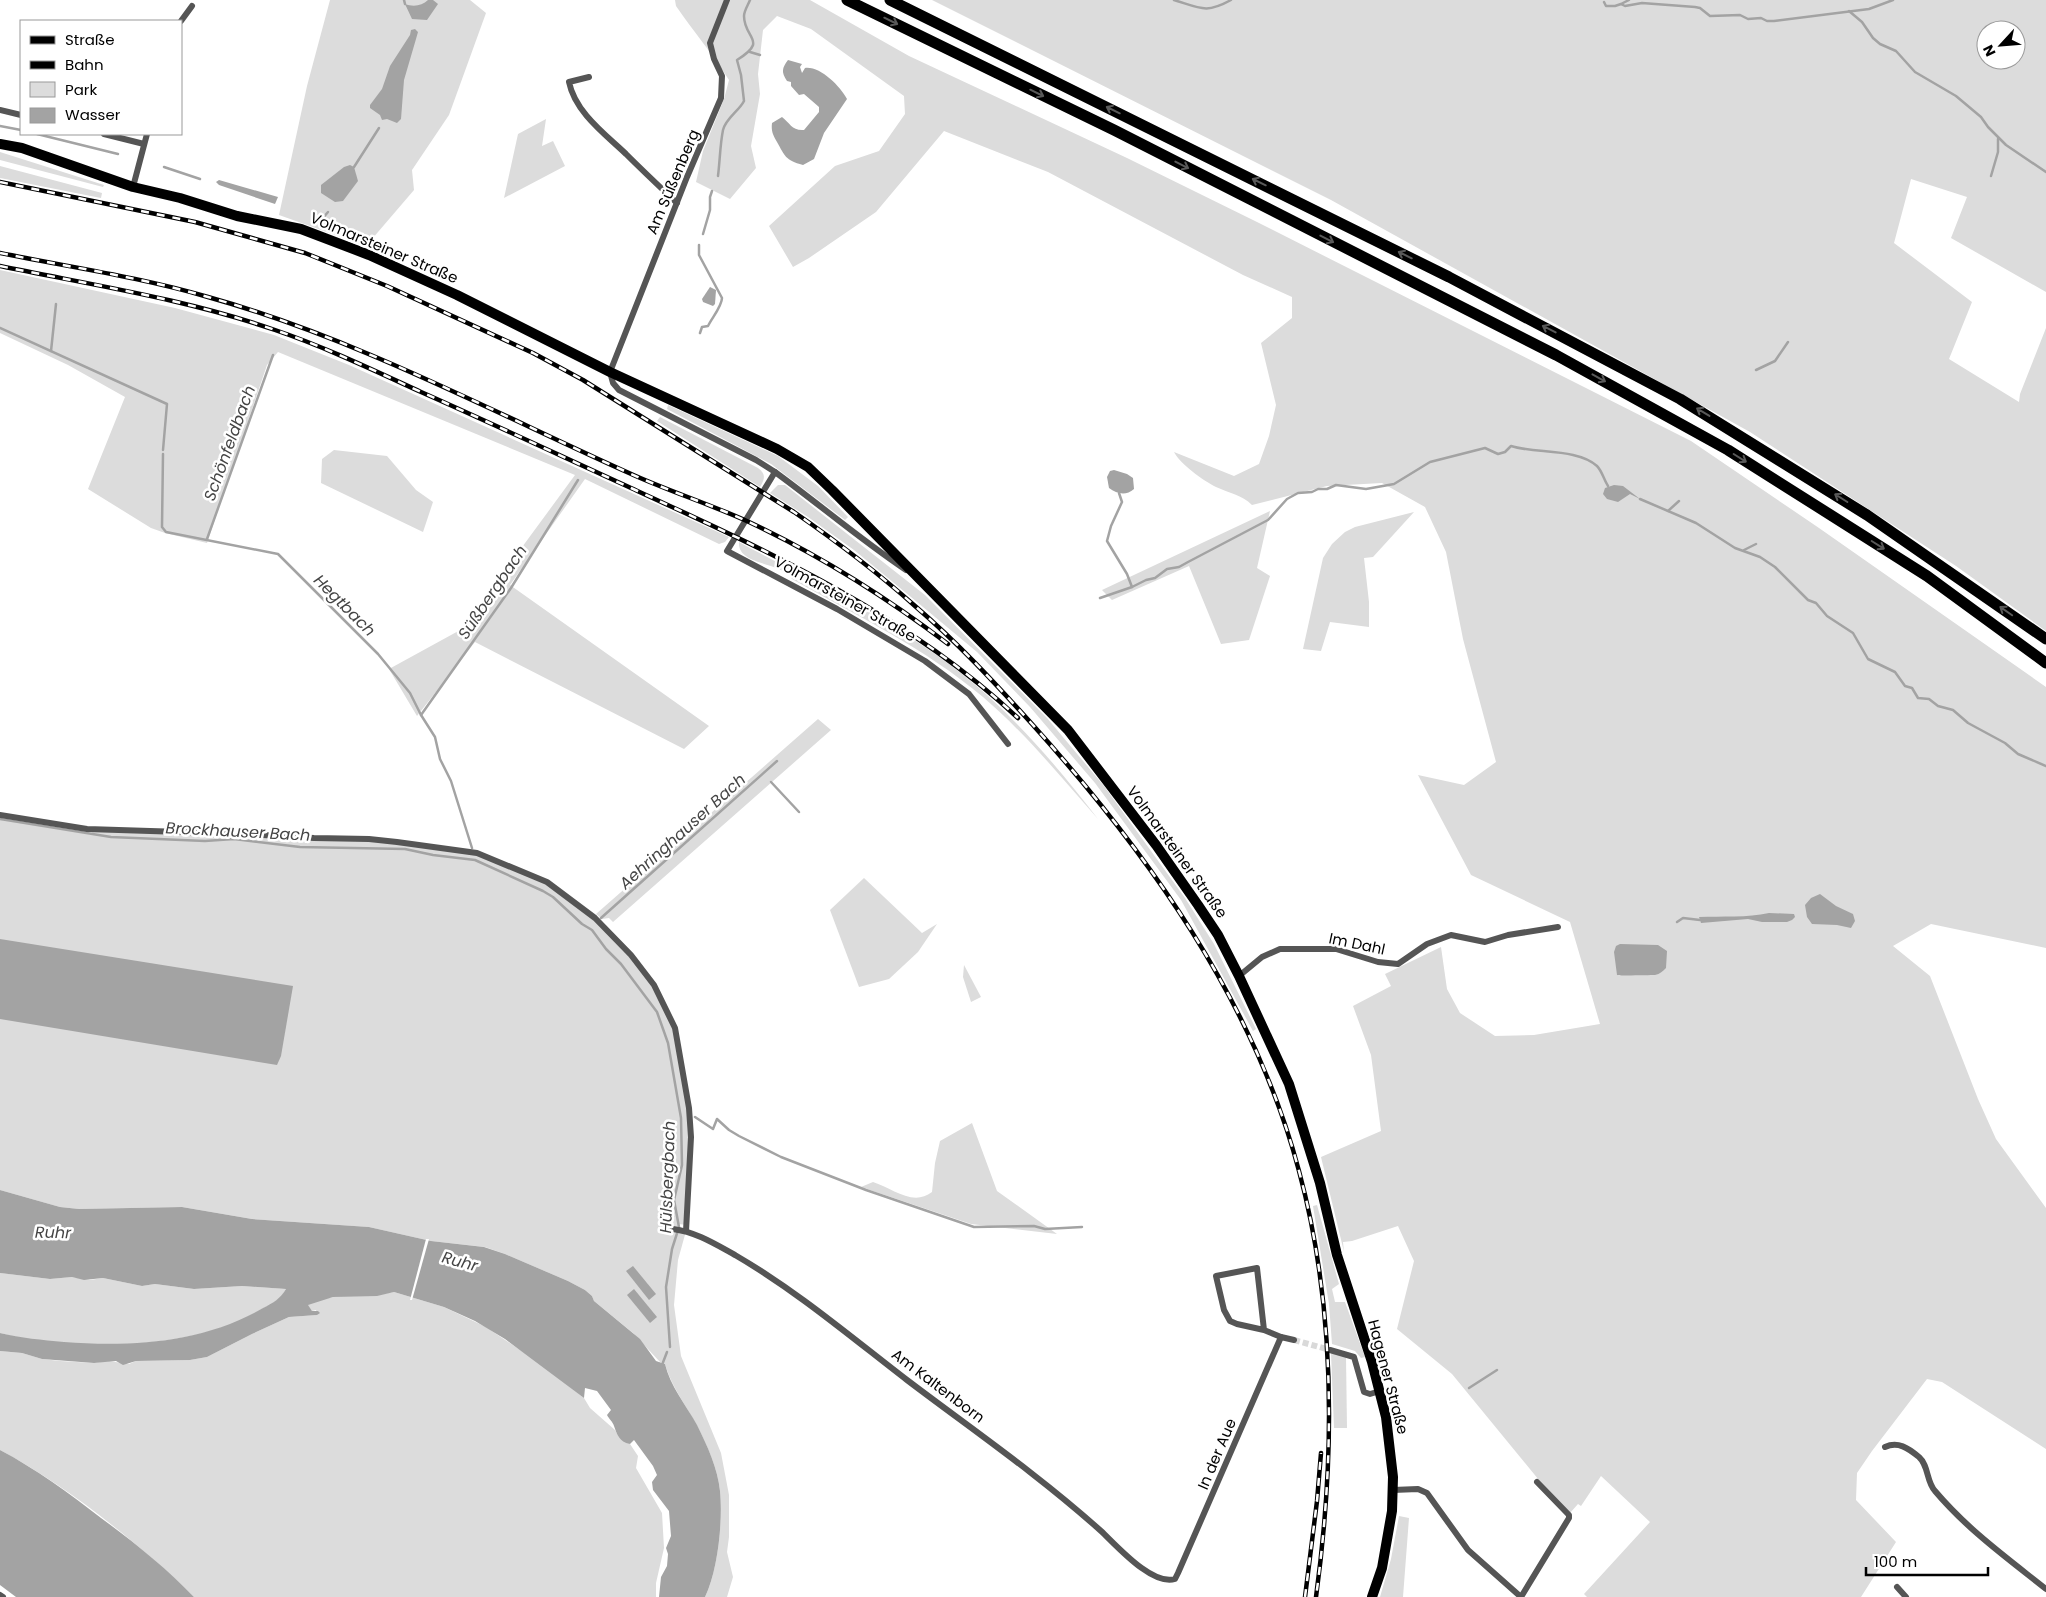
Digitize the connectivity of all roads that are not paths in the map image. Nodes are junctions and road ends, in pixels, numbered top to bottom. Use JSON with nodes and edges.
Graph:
{"nodes":[{"id":1,"x":727,"y":0,"type":"edge"},
{"id":2,"x":847,"y":0,"type":"edge"},
{"id":3,"x":890,"y":0,"type":"edge"},
{"id":4,"x":192,"y":6,"type":"dead end"},
{"id":5,"x":182,"y":20,"type":"edge"},
{"id":6,"x":589,"y":77,"type":"dead end"},
{"id":7,"x":0,"y":110,"type":"edge"},
{"id":8,"x":20,"y":115,"type":"edge"},
{"id":9,"x":108,"y":135,"type":"edge"},
{"id":10,"x":147,"y":135,"type":"edge"},
{"id":11,"x":0,"y":144,"type":"edge"},
{"id":12,"x":144,"y":144,"type":"junction"},
{"id":13,"x":133,"y":187,"type":"junction"},
{"id":14,"x":677,"y":203,"type":"junction"},
{"id":15,"x":610,"y":372,"type":"junction"},
{"id":16,"x":775,"y":472,"type":"junction"},
{"id":17,"x":920,"y":580,"type":"junction"},
{"id":18,"x":2046,"y":639,"type":"edge"},
{"id":19,"x":2046,"y":663,"type":"edge"},
{"id":20,"x":1008,"y":744,"type":"dead end"},
{"id":21,"x":0,"y":815,"type":"edge"},
{"id":22,"x":1558,"y":927,"type":"dead end"},
{"id":23,"x":1239,"y":976,"type":"junction"},
{"id":24,"x":1323,"y":1196,"type":"joint"},
{"id":25,"x":673,"y":1229,"type":"dead end"},
{"id":26,"x":686,"y":1231,"type":"junction"},
{"id":27,"x":1264,"y":1330,"type":"junction"},
{"id":28,"x":1280,"y":1337,"type":"junction"},
{"id":29,"x":1294,"y":1340,"type":"tunnel mouth"},
{"id":30,"x":1330,"y":1350,"type":"tunnel mouth"},
{"id":31,"x":1380,"y":1391,"type":"junction"},
{"id":32,"x":1885,"y":1447,"type":"dead end"},
{"id":33,"x":1537,"y":1482,"type":"dead end"},
{"id":34,"x":1393,"y":1490,"type":"junction"},
{"id":35,"x":1175,"y":1579,"type":"joint"},
{"id":36,"x":1897,"y":1587,"type":"dead end"},
{"id":37,"x":2046,"y":1590,"type":"edge"},
{"id":38,"x":1372,"y":1597,"type":"edge"},
{"id":39,"x":1521,"y":1597,"type":"edge"},
{"id":40,"x":1906,"y":1597,"type":"edge"}],
"edges":[{"from":1,"to":14,"type":"street","name":"Am Süßenberg"},
{"from":2,"to":19,"type":"highway","one_way":true},
{"from":18,"to":3,"type":"highway","one_way":true},
{"from":4,"to":5,"type":"street"},
{"from":6,"to":14,"type":"street"},
{"from":7,"to":8,"type":"street"},
{"from":9,"to":12,"type":"street"},
{"from":10,"to":12,"type":"street"},
{"from":11,"to":13,"type":"main road","name":"Volmarsteiner Straße"},
{"from":12,"to":13,"type":"street"},
{"from":13,"to":15,"type":"main road","name":"Volmarsteiner Straße"},
{"from":14,"to":15,"type":"street","name":"Am Süßenberg"},
{"from":15,"to":16,"type":"street","name":"Volmarsteiner Straße"},
{"from":15,"to":17,"type":"main road","name":"Volmarsteiner Straße"},
{"from":16,"to":17,"type":"street","name":"Volmarsteiner Straße"},
{"from":16,"to":20,"type":"street","name":"Volmarsteiner Straße"},
{"from":17,"to":23,"type":"main road","name":"Volmarsteiner Straße"},
{"from":21,"to":26,"type":"street"},
{"from":22,"to":23,"type":"street","name":"Im Dahl"},
{"from":23,"to":24,"type":"main road","name":"Volmarsteiner Straße"},
{"from":24,"to":31,"type":"main road","name":"Hagener Straße"},
{"from":25,"to":26,"type":"street","name":"Am Kaltenborn"},
{"from":26,"to":35,"type":"street","name":"Am Kaltenborn"},
{"from":27,"to":27,"type":"street"},
{"from":27,"to":28,"type":"street"},
{"from":28,"to":29,"type":"street"},
{"from":28,"to":35,"type":"street","name":"In der Aue"},
{"from":30,"to":31,"type":"street"},
{"from":31,"to":34,"type":"main road","name":"Hagener Straße"},
{"from":32,"to":37,"type":"street"},
{"from":33,"to":39,"type":"street"},
{"from":34,"to":38,"type":"main road","name":"Hagener Straße"},
{"from":34,"to":39,"type":"street"},
{"from":36,"to":40,"type":"street"}]}
